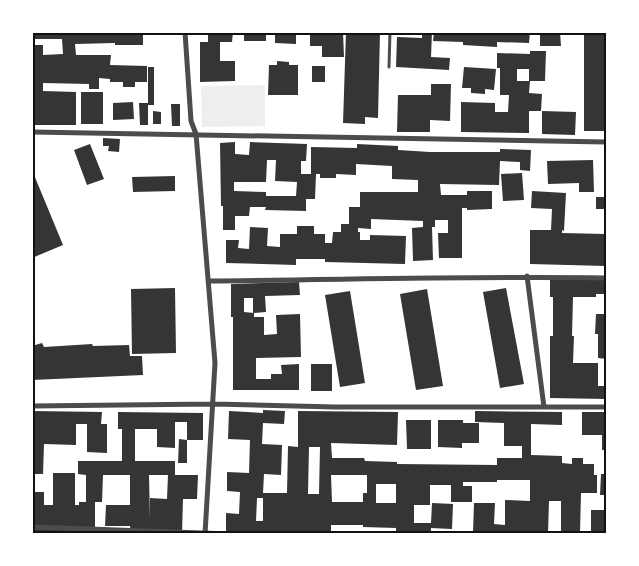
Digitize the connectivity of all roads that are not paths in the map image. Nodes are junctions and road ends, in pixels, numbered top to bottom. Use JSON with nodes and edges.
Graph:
{"nodes":[{"id":1,"x":185,"y":32,"type":"edge"},
{"id":2,"x":390,"y":32,"type":"edge"},
{"id":3,"x":389,"y":67,"type":"dead end"},
{"id":4,"x":32,"y":132,"type":"edge"},
{"id":5,"x":196,"y":134,"type":"junction"},
{"id":6,"x":606,"y":142,"type":"edge"},
{"id":7,"x":527,"y":276,"type":"junction"},
{"id":8,"x":606,"y":278,"type":"edge"},
{"id":9,"x":208,"y":281,"type":"junction"},
{"id":10,"x":212,"y":404,"type":"junction"},
{"id":11,"x":32,"y":406,"type":"edge"},
{"id":12,"x":544,"y":407,"type":"junction"},
{"id":13,"x":606,"y":407,"type":"edge"},
{"id":14,"x":32,"y":527,"type":"edge"},
{"id":15,"x":205,"y":533,"type":"edge"},
{"id":16,"x":230,"y":534,"type":"edge"}],
"edges":[{"from":1,"to":5,"type":"street"},
{"from":2,"to":3,"type":"lane"},
{"from":4,"to":5,"type":"street"},
{"from":5,"to":6,"type":"street"},
{"from":5,"to":9,"type":"street"},
{"from":7,"to":8,"type":"street"},
{"from":7,"to":9,"type":"street"},
{"from":7,"to":12,"type":"street"},
{"from":9,"to":10,"type":"street"},
{"from":10,"to":11,"type":"street"},
{"from":10,"to":12,"type":"street"},
{"from":10,"to":15,"type":"street"},
{"from":12,"to":13,"type":"street"},
{"from":14,"to":15,"type":"street"},
{"from":15,"to":16,"type":"street"}]}
